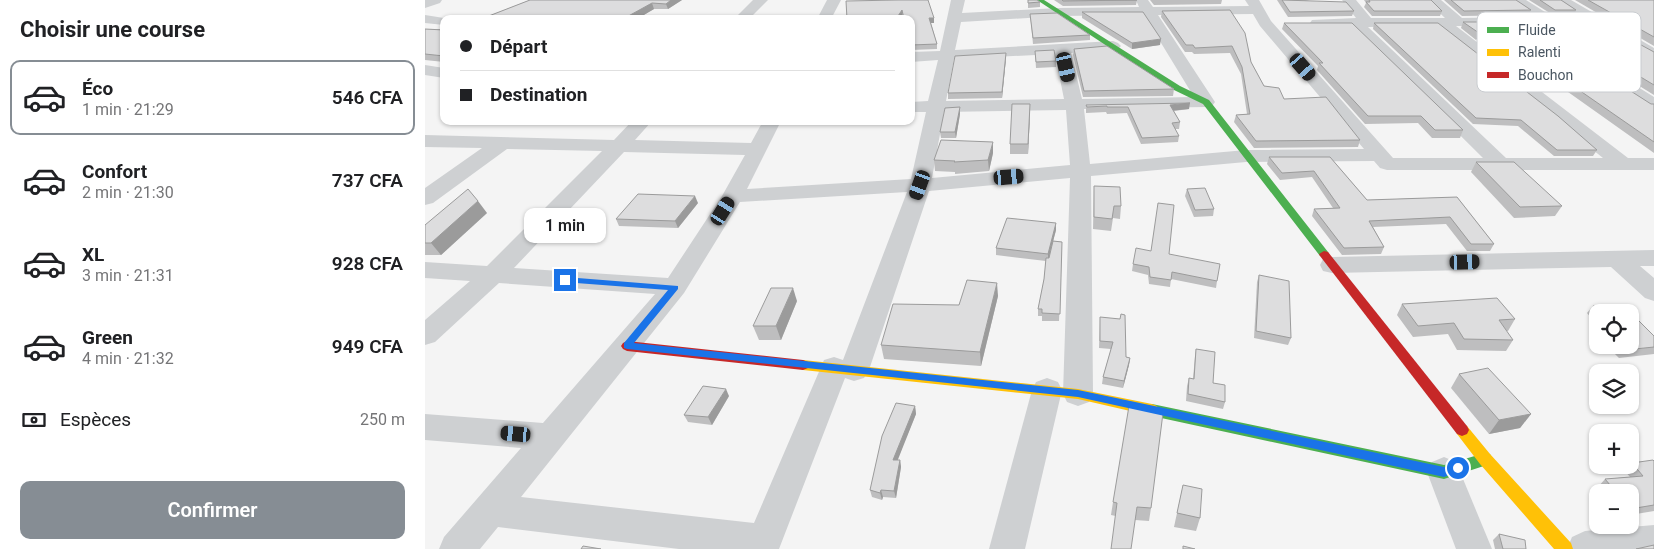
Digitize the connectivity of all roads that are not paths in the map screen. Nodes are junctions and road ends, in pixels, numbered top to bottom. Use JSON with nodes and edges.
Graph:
{"nodes":[{"id":1,"x":435,"y":0,"type":"edge"},
{"id":2,"x":761,"y":0,"type":"edge"},
{"id":3,"x":834,"y":0,"type":"edge"},
{"id":4,"x":1040,"y":0,"type":"edge"},
{"id":5,"x":1349,"y":0,"type":"edge"},
{"id":6,"x":1433,"y":0,"type":"edge"},
{"id":7,"x":1517,"y":0,"type":"edge"},
{"id":8,"x":1561,"y":0,"type":"edge"},
{"id":9,"x":425,"y":4,"type":"edge"},
{"id":10,"x":1144,"y":6,"type":"edge"},
{"id":11,"x":956,"y":9,"type":"edge"},
{"id":12,"x":1059,"y":12,"type":"junction"},
{"id":13,"x":1535,"y":12,"type":"edge"},
{"id":14,"x":1580,"y":12,"type":"edge"},
{"id":15,"x":1264,"y":14,"type":"edge"},
{"id":16,"x":745,"y":15,"type":"edge"},
{"id":17,"x":827,"y":15,"type":"edge"},
{"id":18,"x":425,"y":19,"type":"edge"},
{"id":19,"x":440,"y":21,"type":"edge"},
{"id":20,"x":1450,"y":22,"type":"junction"},
{"id":21,"x":1477,"y":22,"type":"edge"},
{"id":22,"x":1301,"y":23,"type":"edge"},
{"id":23,"x":1361,"y":23,"type":"junction"},
{"id":24,"x":1477,"y":44,"type":"edge"},
{"id":25,"x":1113,"y":46,"type":"junction"},
{"id":26,"x":1641,"y":47,"type":"edge"},
{"id":27,"x":1062,"y":49,"type":"junction"},
{"id":28,"x":1654,"y":54,"type":"edge"},
{"id":29,"x":947,"y":55,"type":"junction"},
{"id":30,"x":915,"y":57,"type":"edge"},
{"id":31,"x":425,"y":70,"type":"edge"},
{"id":32,"x":440,"y":72,"type":"edge"},
{"id":33,"x":1535,"y":92,"type":"edge"},
{"id":34,"x":1634,"y":92,"type":"edge"},
{"id":35,"x":1206,"y":102,"type":"junction"},
{"id":36,"x":1074,"y":104,"type":"junction"},
{"id":37,"x":1654,"y":105,"type":"edge"},
{"id":38,"x":938,"y":107,"type":"junction"},
{"id":39,"x":915,"y":108,"type":"edge"},
{"id":40,"x":639,"y":125,"type":"edge"},
{"id":41,"x":770,"y":125,"type":"edge"},
{"id":42,"x":425,"y":141,"type":"edge"},
{"id":43,"x":502,"y":143,"type":"junction"},
{"id":44,"x":619,"y":146,"type":"junction"},
{"id":45,"x":758,"y":149,"type":"junction"},
{"id":46,"x":1378,"y":155,"type":"junction"},
{"id":47,"x":1246,"y":156,"type":"junction"},
{"id":48,"x":1501,"y":164,"type":"junction"},
{"id":49,"x":1623,"y":164,"type":"junction"},
{"id":50,"x":1654,"y":164,"type":"edge"},
{"id":51,"x":1081,"y":171,"type":"junction"},
{"id":52,"x":920,"y":185,"type":"junction"},
{"id":53,"x":733,"y":196,"type":"junction"},
{"id":54,"x":425,"y":198,"type":"edge"},
{"id":55,"x":1654,"y":258,"type":"edge"},
{"id":56,"x":1617,"y":259,"type":"junction"},
{"id":57,"x":1332,"y":265,"type":"junction"},
{"id":58,"x":425,"y":270,"type":"edge"},
{"id":59,"x":493,"y":275,"type":"junction"},
{"id":60,"x":675,"y":288,"type":"junction"},
{"id":61,"x":1654,"y":292,"type":"edge"},
{"id":62,"x":425,"y":335,"type":"edge"},
{"id":63,"x":627,"y":346,"type":"junction"},
{"id":64,"x":844,"y":369,"type":"junction"},
{"id":65,"x":1062,"y":392,"type":"junction"},
{"id":66,"x":425,"y":427,"type":"edge"},
{"id":67,"x":552,"y":437,"type":"junction"},
{"id":68,"x":1485,"y":459,"type":"junction"},
{"id":69,"x":1444,"y":472,"type":"junction"},
{"id":70,"x":491,"y":510,"type":"junction"},
{"id":71,"x":1654,"y":542,"type":"edge"},
{"id":72,"x":762,"y":546,"type":"edge"},
{"id":73,"x":457,"y":549,"type":"edge"},
{"id":74,"x":1007,"y":549,"type":"edge"},
{"id":75,"x":1474,"y":549,"type":"edge"},
{"id":76,"x":1565,"y":549,"type":"edge"},
{"id":77,"x":1585,"y":549,"type":"edge"}],
"edges":[{"from":1,"to":9,"type":"street"},
{"from":2,"to":16,"type":"street"},
{"from":3,"to":17,"type":"street"},
{"from":4,"to":12,"type":"street"},
{"from":5,"to":23,"type":"street"},
{"from":6,"to":20,"type":"street"},
{"from":7,"to":13,"type":"street"},
{"from":8,"to":14,"type":"street"},
{"from":10,"to":12,"type":"street"},
{"from":10,"to":15,"type":"street"},
{"from":10,"to":35,"type":"street"},
{"from":11,"to":12,"type":"street"},
{"from":11,"to":29,"type":"street"},
{"from":12,"to":25,"type":"street"},
{"from":15,"to":46,"type":"street"},
{"from":18,"to":19,"type":"street"},
{"from":20,"to":21,"type":"street"},
{"from":20,"to":23,"type":"street"},
{"from":20,"to":24,"type":"street"},
{"from":22,"to":23,"type":"street"},
{"from":23,"to":48,"type":"street"},
{"from":25,"to":27,"type":"street"},
{"from":25,"to":35,"type":"street"},
{"from":26,"to":28,"type":"street"},
{"from":27,"to":29,"type":"street"},
{"from":27,"to":36,"type":"street"},
{"from":29,"to":30,"type":"street"},
{"from":29,"to":38,"type":"street"},
{"from":31,"to":32,"type":"street"},
{"from":33,"to":49,"type":"street"},
{"from":34,"to":37,"type":"street"},
{"from":35,"to":36,"type":"street"},
{"from":35,"to":47,"type":"street"},
{"from":36,"to":38,"type":"street"},
{"from":36,"to":51,"type":"street"},
{"from":38,"to":39,"type":"street"},
{"from":38,"to":52,"type":"street"},
{"from":40,"to":44,"type":"street"},
{"from":41,"to":45,"type":"street"},
{"from":42,"to":43,"type":"street"},
{"from":43,"to":44,"type":"street"},
{"from":43,"to":54,"type":"street"},
{"from":44,"to":45,"type":"street"},
{"from":44,"to":59,"type":"street"},
{"from":45,"to":53,"type":"street"},
{"from":46,"to":47,"type":"street"},
{"from":46,"to":48,"type":"street"},
{"from":47,"to":51,"type":"street"},
{"from":47,"to":57,"type":"street"},
{"from":48,"to":49,"type":"street"},
{"from":49,"to":50,"type":"street"},
{"from":51,"to":52,"type":"street"},
{"from":51,"to":65,"type":"street"},
{"from":52,"to":53,"type":"street"},
{"from":52,"to":64,"type":"street"},
{"from":53,"to":60,"type":"street"},
{"from":55,"to":56,"type":"street"},
{"from":56,"to":57,"type":"street"},
{"from":56,"to":61,"type":"street"},
{"from":57,"to":68,"type":"street"},
{"from":58,"to":59,"type":"street"},
{"from":59,"to":60,"type":"street"},
{"from":59,"to":62,"type":"street"},
{"from":60,"to":63,"type":"street"},
{"from":63,"to":64,"type":"street"},
{"from":63,"to":67,"type":"street"},
{"from":64,"to":65,"type":"street"},
{"from":64,"to":72,"type":"street"},
{"from":65,"to":69,"type":"street"},
{"from":65,"to":74,"type":"street"},
{"from":66,"to":67,"type":"street"},
{"from":67,"to":70,"type":"street"},
{"from":68,"to":69,"type":"street"},
{"from":68,"to":76,"type":"street"},
{"from":69,"to":75,"type":"street"},
{"from":70,"to":72,"type":"street"},
{"from":70,"to":73,"type":"street"},
{"from":71,"to":77,"type":"street"}]}
